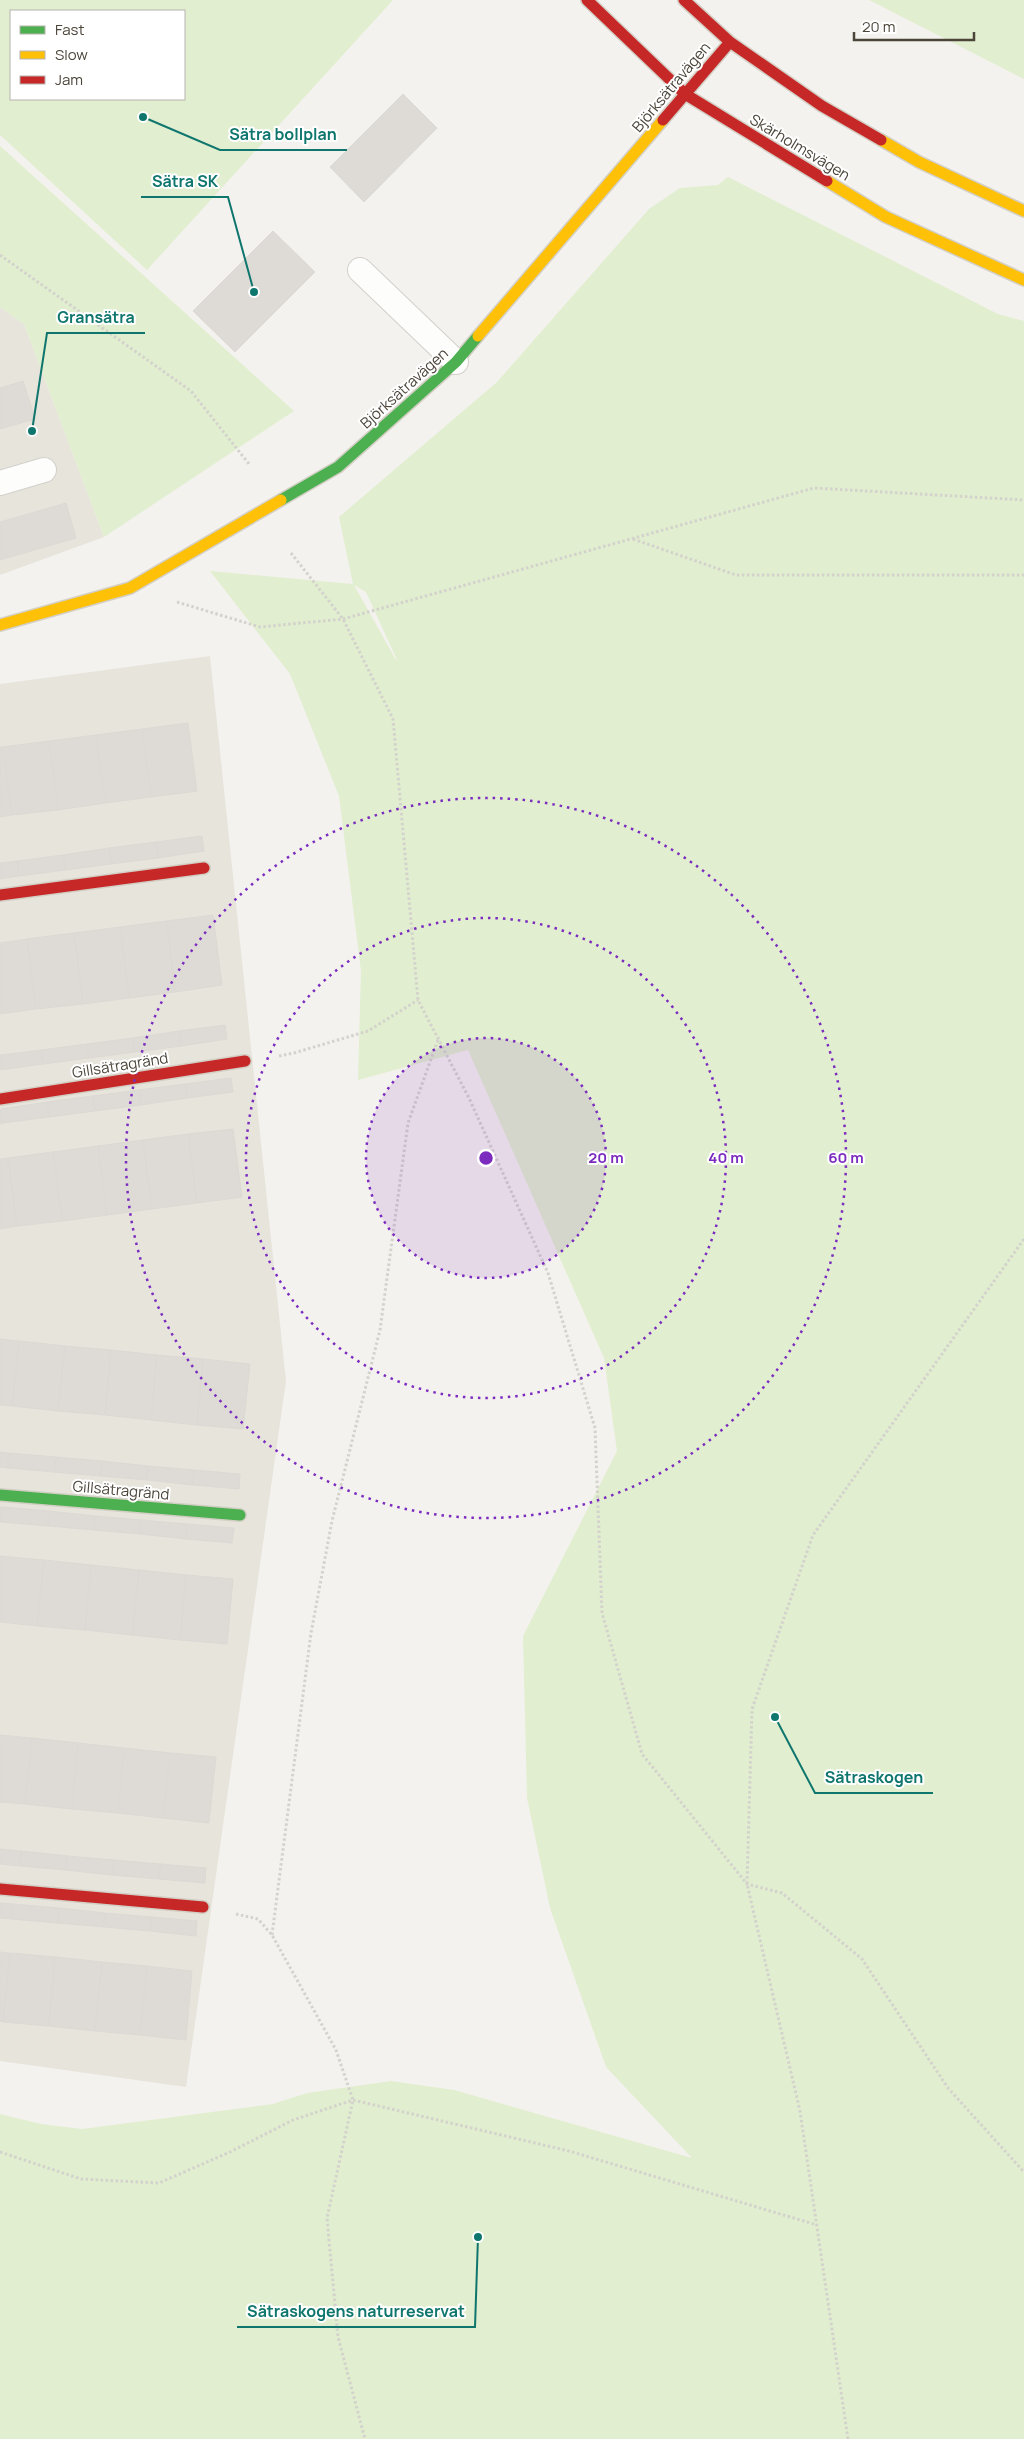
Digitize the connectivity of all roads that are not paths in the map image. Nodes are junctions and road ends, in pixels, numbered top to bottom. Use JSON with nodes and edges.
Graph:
{"nodes":[{"id":1,"x":587,"y":0,"type":"edge"},
{"id":2,"x":684,"y":0,"type":"edge"},
{"id":3,"x":730,"y":42,"type":"junction"},
{"id":4,"x":685,"y":94,"type":"junction"},
{"id":5,"x":1024,"y":211,"type":"edge"},
{"id":6,"x":360,"y":270,"type":"dead end"},
{"id":7,"x":1024,"y":280,"type":"edge"},
{"id":8,"x":456,"y":362,"type":"junction"},
{"id":9,"x":44,"y":470,"type":"dead end"},
{"id":10,"x":0,"y":483,"type":"edge"},
{"id":11,"x":0,"y":625,"type":"edge"},
{"id":12,"x":204,"y":868,"type":"dead end"},
{"id":13,"x":0,"y":895,"type":"edge"},
{"id":14,"x":245,"y":1061,"type":"road end"},
{"id":15,"x":0,"y":1099,"type":"edge"},
{"id":16,"x":0,"y":1495,"type":"edge"},
{"id":17,"x":240,"y":1515,"type":"dead end"},
{"id":18,"x":0,"y":1890,"type":"edge"},
{"id":19,"x":203,"y":1907,"type":"road end"}],
"edges":[{"from":1,"to":4,"type":"street","name":"Skärholmsvägen"},
{"from":2,"to":3,"type":"street"},
{"from":3,"to":4,"type":"street","name":"Björksätravägen"},
{"from":3,"to":5,"type":"street"},
{"from":4,"to":7,"type":"street","name":"Skärholmsvägen"},
{"from":4,"to":8,"type":"street","name":"Björksätravägen"},
{"from":6,"to":8,"type":"lane"},
{"from":8,"to":11,"type":"street","name":"Björksätravägen"},
{"from":9,"to":10,"type":"lane"},
{"from":12,"to":13,"type":"street"},
{"from":14,"to":15,"type":"street","name":"Gillsätragränd"},
{"from":16,"to":17,"type":"street","name":"Gillsätragränd"},
{"from":18,"to":19,"type":"street"}]}
